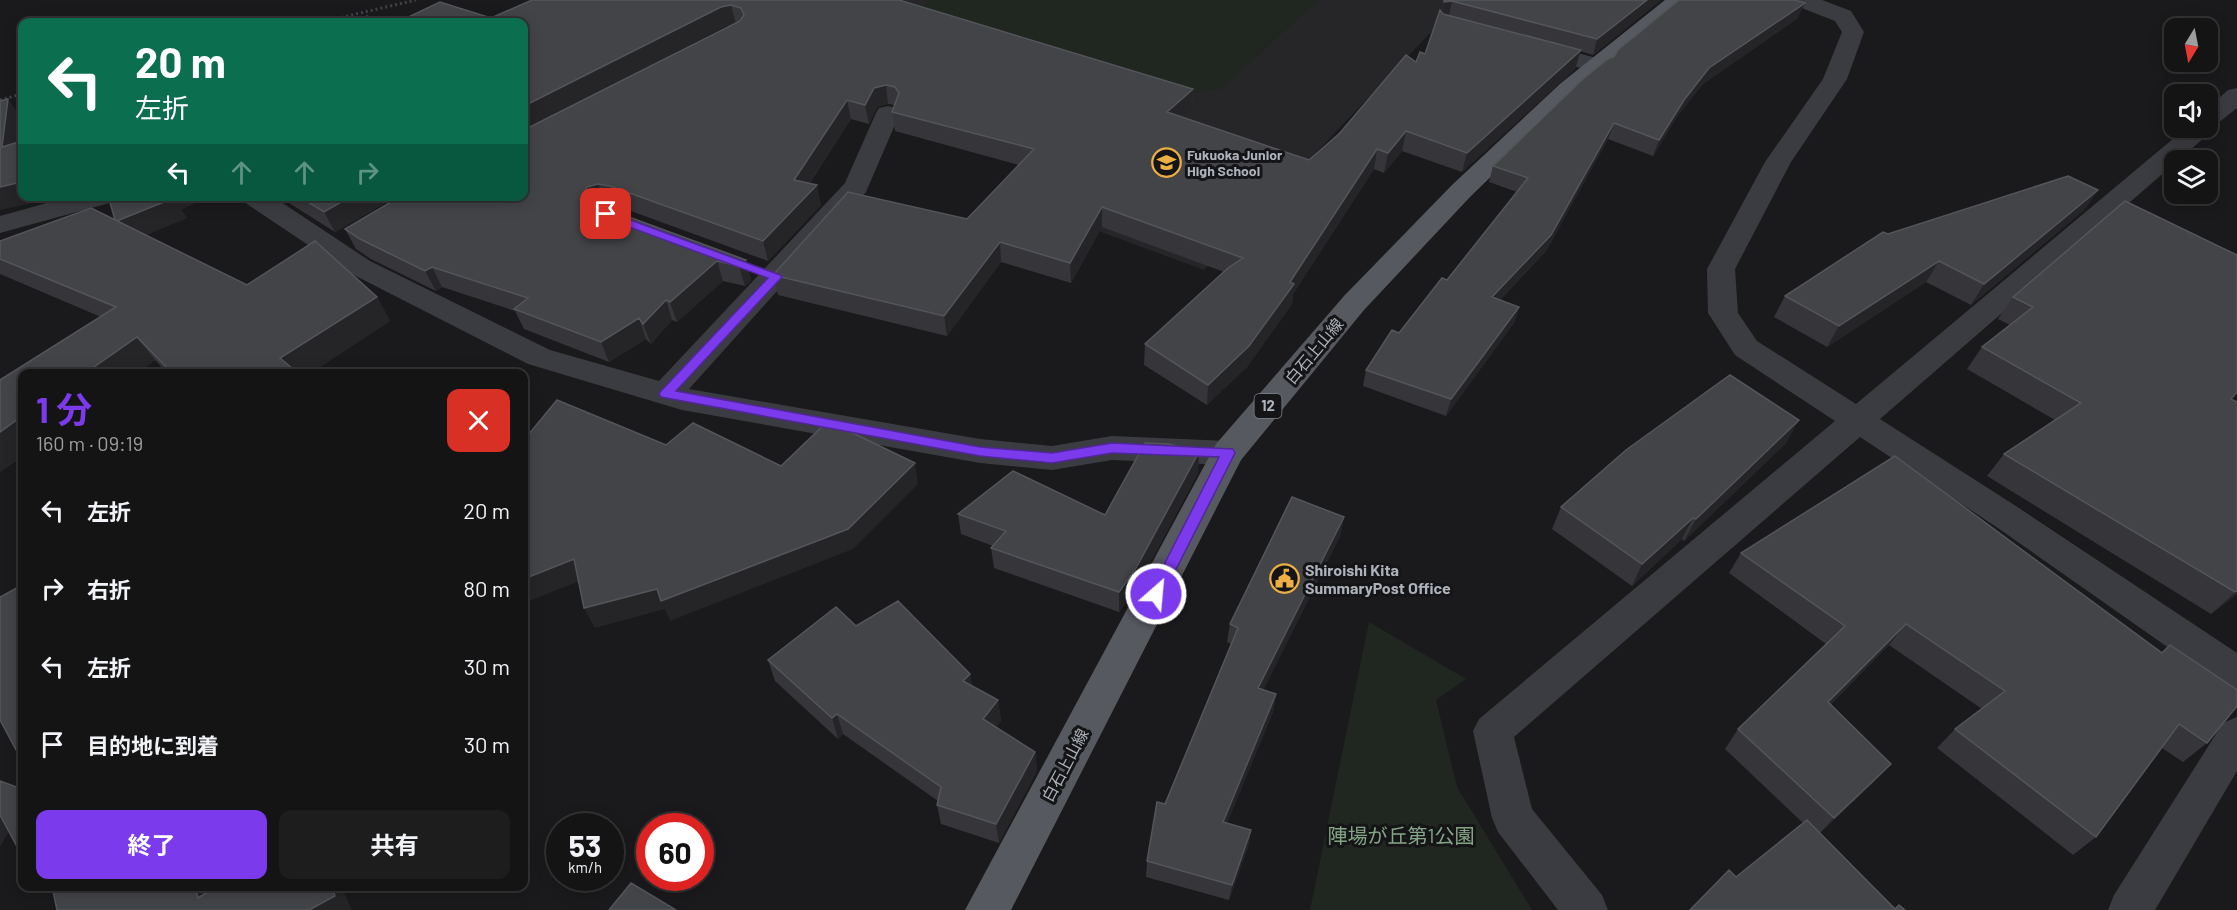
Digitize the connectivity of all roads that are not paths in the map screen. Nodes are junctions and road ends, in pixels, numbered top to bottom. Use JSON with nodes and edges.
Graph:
{"nodes":[{"id":1,"x":1678,"y":0,"type":"edge"},
{"id":2,"x":1802,"y":0,"type":"edge"},
{"id":3,"x":1513,"y":42,"type":"edge"},
{"id":4,"x":1599,"y":66,"type":"junction"},
{"id":5,"x":2237,"y":95,"type":"edge"},
{"id":6,"x":888,"y":112,"type":"dead end"},
{"id":7,"x":2218,"y":112,"type":"edge"},
{"id":8,"x":2189,"y":138,"type":"edge"},
{"id":9,"x":86,"y":201,"type":"edge"},
{"id":10,"x":262,"y":201,"type":"edge"},
{"id":11,"x":0,"y":225,"type":"edge"},
{"id":12,"x":744,"y":265,"type":"edge"},
{"id":13,"x":776,"y":277,"type":"junction"},
{"id":14,"x":666,"y":394,"type":"junction"},
{"id":15,"x":1857,"y":421,"type":"junction"},
{"id":16,"x":1228,"y":453,"type":"junction"},
{"id":17,"x":2237,"y":674,"type":"edge"},
{"id":18,"x":2237,"y":735,"type":"edge"},
{"id":19,"x":987,"y":910,"type":"edge"},
{"id":20,"x":1586,"y":910,"type":"edge"},
{"id":21,"x":2130,"y":910,"type":"edge"}],
"edges":[{"from":1,"to":4,"type":"main road","name":"白石上山線","number":"12"},
{"from":2,"to":15,"type":"street"},
{"from":3,"to":4,"type":"street"},
{"from":4,"to":16,"type":"main road","name":"白石上山線","number":"12"},
{"from":5,"to":7,"type":"street"},
{"from":6,"to":13,"type":"street"},
{"from":8,"to":15,"type":"street"},
{"from":9,"to":11,"type":"street"},
{"from":10,"to":14,"type":"street"},
{"from":12,"to":13,"type":"street"},
{"from":13,"to":14,"type":"street"},
{"from":14,"to":16,"type":"street"},
{"from":15,"to":17,"type":"street"},
{"from":15,"to":20,"type":"street"},
{"from":16,"to":19,"type":"main road","name":"白石上山線","number":"12"},
{"from":18,"to":21,"type":"street"}]}
